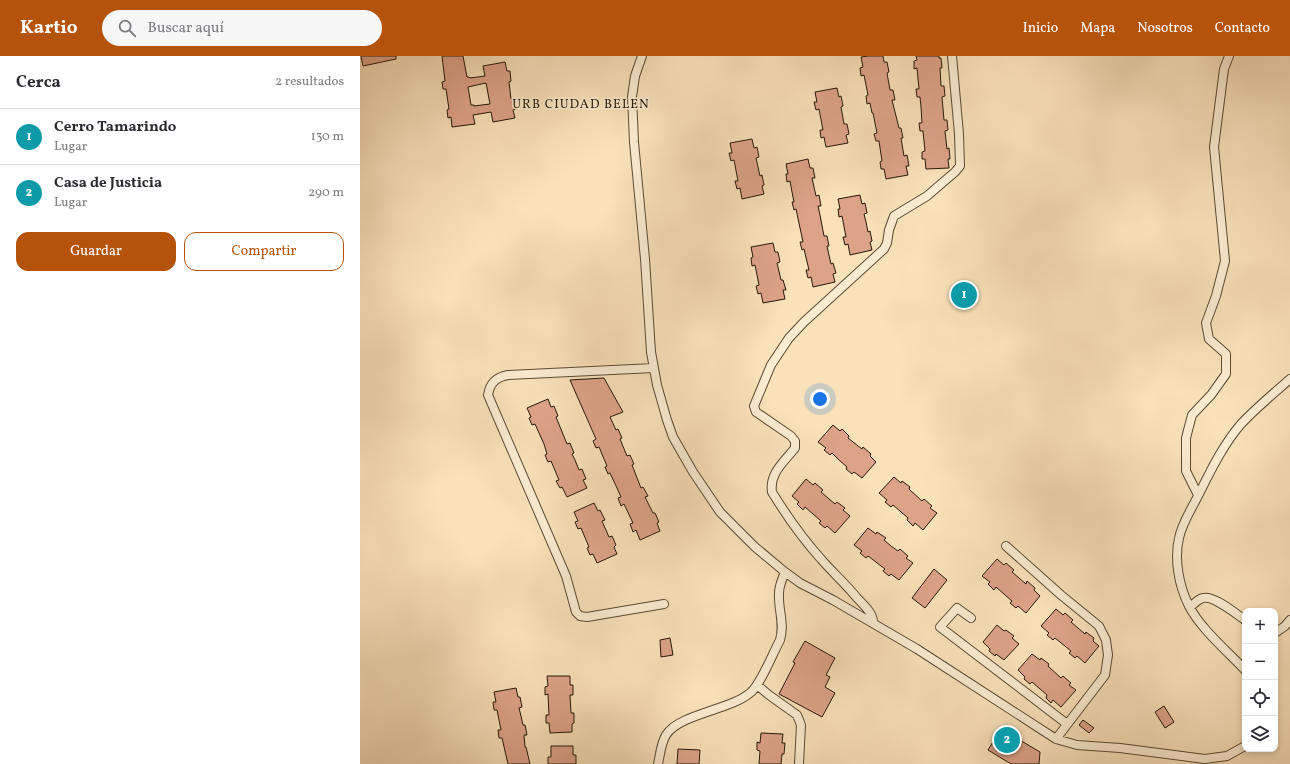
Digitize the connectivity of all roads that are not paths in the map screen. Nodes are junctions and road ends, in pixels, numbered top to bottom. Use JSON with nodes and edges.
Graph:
{"nodes":[{"id":1,"x":642,"y":56,"type":"edge"},
{"id":2,"x":952,"y":56,"type":"edge"},
{"id":3,"x":1229,"y":56,"type":"edge"},
{"id":4,"x":654,"y":368,"type":"junction"},
{"id":5,"x":1290,"y":378,"type":"edge"},
{"id":6,"x":1198,"y":495,"type":"junction"},
{"id":7,"x":1006,"y":546,"type":"dead end"},
{"id":8,"x":785,"y":572,"type":"junction"},
{"id":9,"x":664,"y":604,"type":"dead end"},
{"id":10,"x":1190,"y":607,"type":"junction"},
{"id":11,"x":971,"y":618,"type":"dead end"},
{"id":12,"x":1242,"y":618,"type":"edge"},
{"id":13,"x":1290,"y":620,"type":"edge"},
{"id":14,"x":873,"y":623,"type":"junction"},
{"id":15,"x":1278,"y":631,"type":"edge"},
{"id":16,"x":1242,"y":667,"type":"edge"},
{"id":17,"x":757,"y":684,"type":"junction"},
{"id":18,"x":1067,"y":724,"type":"junction"},
{"id":19,"x":1056,"y":739,"type":"junction"},
{"id":20,"x":1242,"y":748,"type":"edge"},
{"id":21,"x":658,"y":764,"type":"edge"},
{"id":22,"x":799,"y":764,"type":"edge"}],
"edges":[{"from":1,"to":4,"type":"street"},
{"from":2,"to":14,"type":"street"},
{"from":3,"to":6,"type":"street"},
{"from":4,"to":8,"type":"street"},
{"from":4,"to":9,"type":"street"},
{"from":5,"to":6,"type":"street"},
{"from":6,"to":10,"type":"street"},
{"from":7,"to":18,"type":"street"},
{"from":8,"to":14,"type":"street"},
{"from":8,"to":17,"type":"street"},
{"from":10,"to":12,"type":"street"},
{"from":10,"to":16,"type":"street"},
{"from":11,"to":18,"type":"street"},
{"from":13,"to":15,"type":"street"},
{"from":14,"to":19,"type":"street"},
{"from":17,"to":21,"type":"street"},
{"from":17,"to":22,"type":"street"},
{"from":18,"to":19,"type":"street"},
{"from":19,"to":20,"type":"street"}]}
